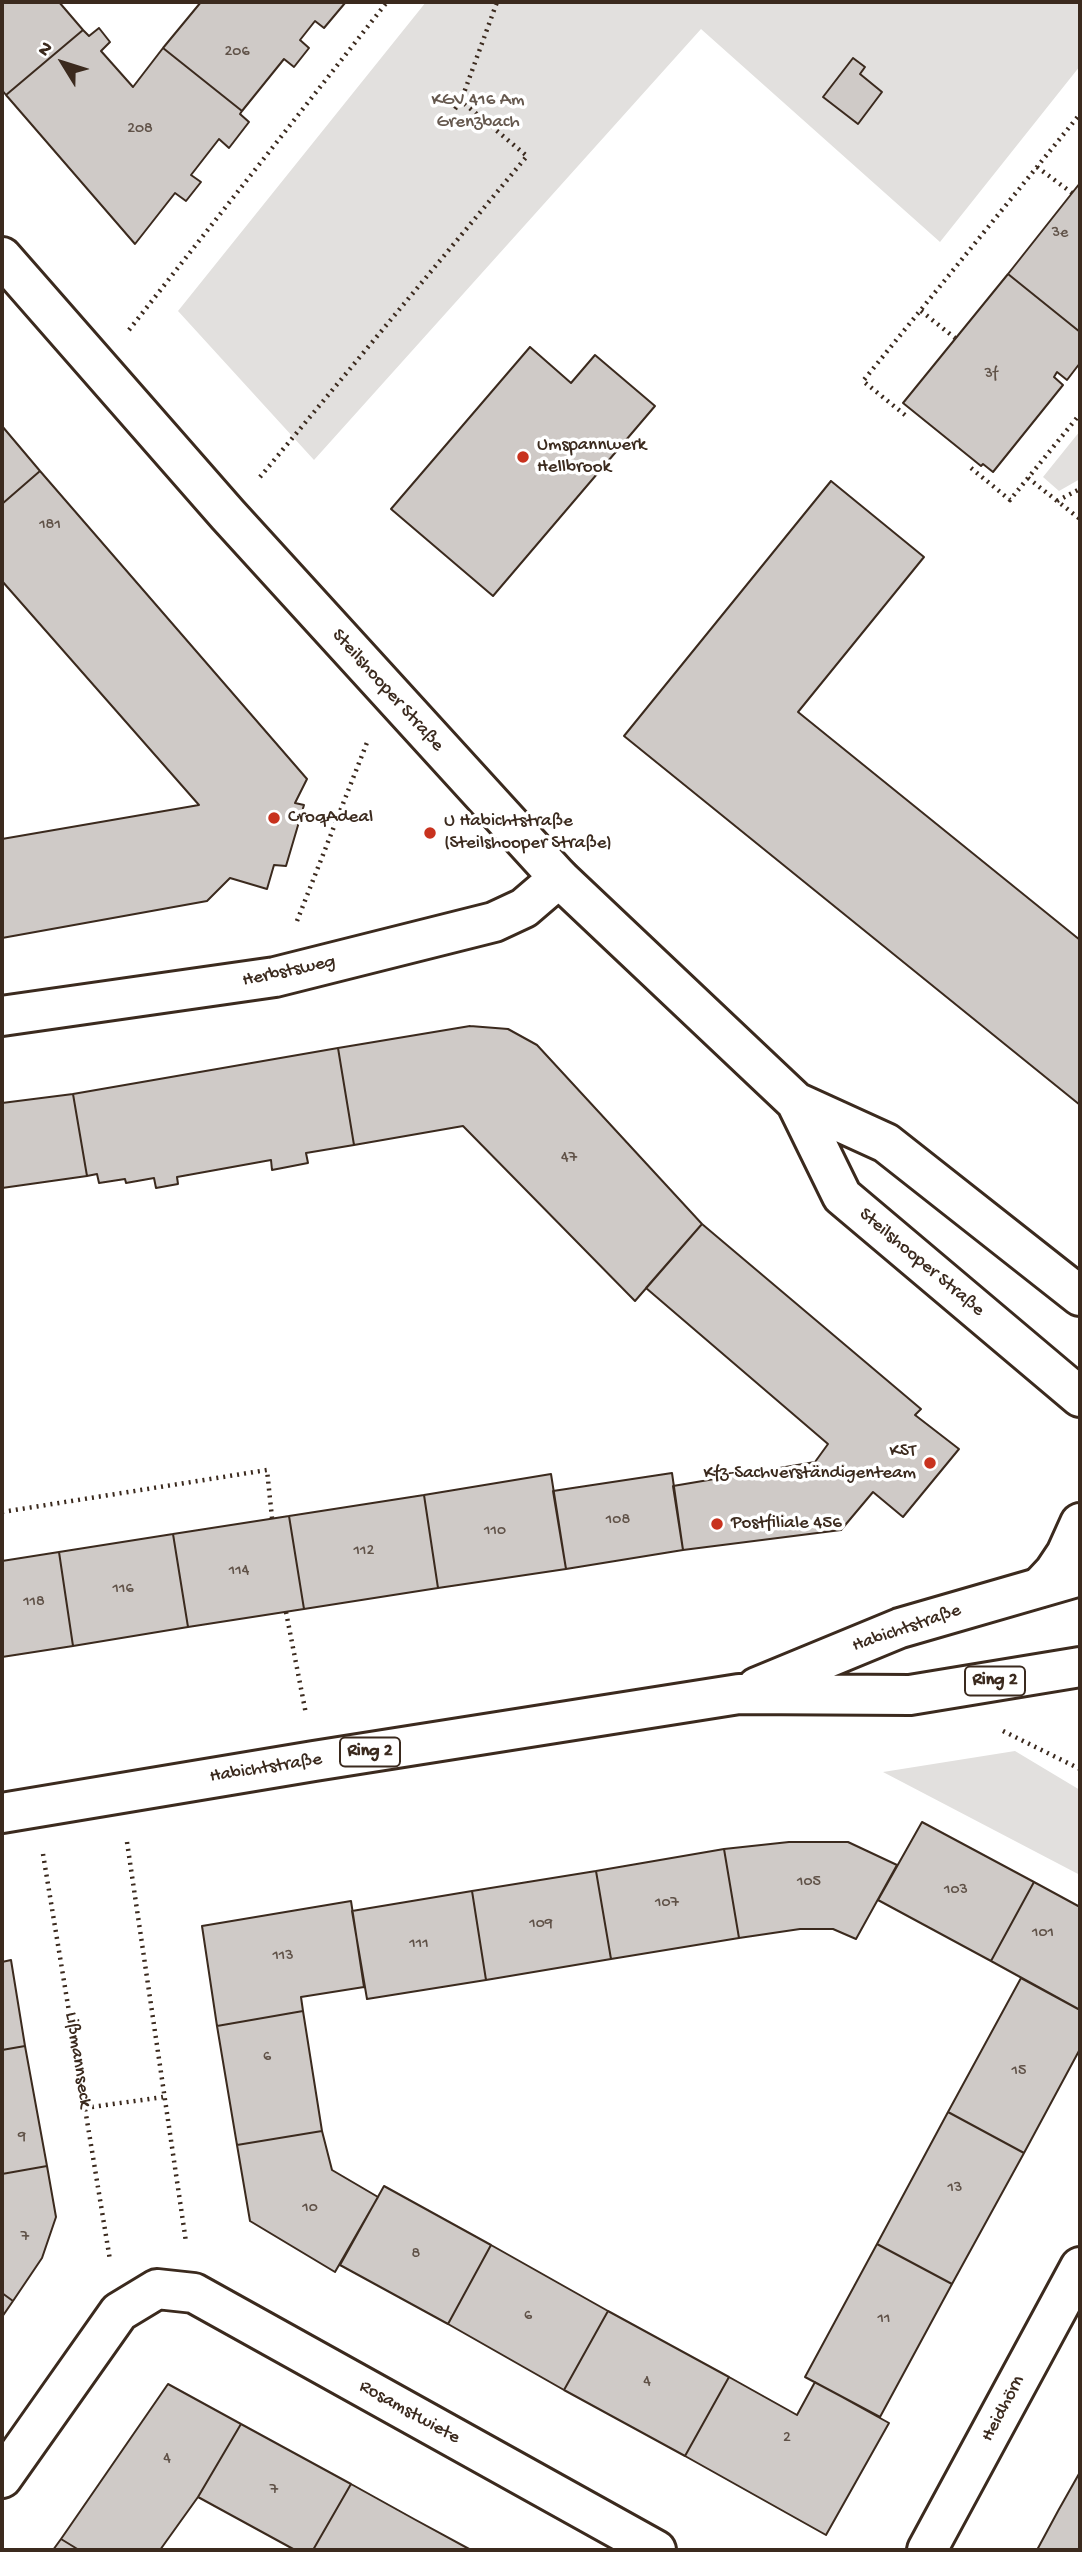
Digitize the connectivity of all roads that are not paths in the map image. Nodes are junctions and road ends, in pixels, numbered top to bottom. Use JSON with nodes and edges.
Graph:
{"nodes":[{"id":1,"x":2,"y":257,"type":"edge"},
{"id":2,"x":559,"y":878,"type":"junction"},
{"id":3,"x":2,"y":1016,"type":"edge"},
{"id":4,"x":796,"y":1102,"type":"junction"},
{"id":5,"x":1080,"y":1296,"type":"edge"},
{"id":6,"x":1080,"y":1397,"type":"edge"},
{"id":7,"x":1080,"y":1523,"type":"edge"},
{"id":8,"x":1080,"y":1576,"type":"edge"},
{"id":9,"x":1040,"y":1587,"type":"junction"},
{"id":10,"x":1080,"y":1667,"type":"edge"},
{"id":11,"x":739,"y":1694,"type":"junction"},
{"id":12,"x":19,"y":1811,"type":"edge"},
{"id":13,"x":1080,"y":2267,"type":"edge"},
{"id":14,"x":2,"y":2478,"type":"edge"},
{"id":15,"x":656,"y":2550,"type":"edge"},
{"id":16,"x":927,"y":2550,"type":"edge"}],
"edges":[{"from":1,"to":2,"type":"street","name":"Steilshooper Straße"},
{"from":2,"to":3,"type":"street","name":"Herbstsweg"},
{"from":2,"to":4,"type":"street","name":"Steilshooper Straße"},
{"from":4,"to":5,"type":"street","name":"Steilshooper Straße"},
{"from":4,"to":6,"type":"street","name":"Steilshooper Straße"},
{"from":7,"to":9,"type":"street"},
{"from":8,"to":9,"type":"street","name":"Habichtstraße","number":"Ring 2"},
{"from":9,"to":11,"type":"street","name":"Habichtstraße","number":"Ring 2"},
{"from":10,"to":11,"type":"street","name":"Habichtstraße","number":"Ring 2"},
{"from":11,"to":12,"type":"street","name":"Habichtstraße","number":"Ring 2"},
{"from":13,"to":16,"type":"street","name":"Heidhörn"},
{"from":14,"to":15,"type":"street","name":"Rosamstwiete"}]}
